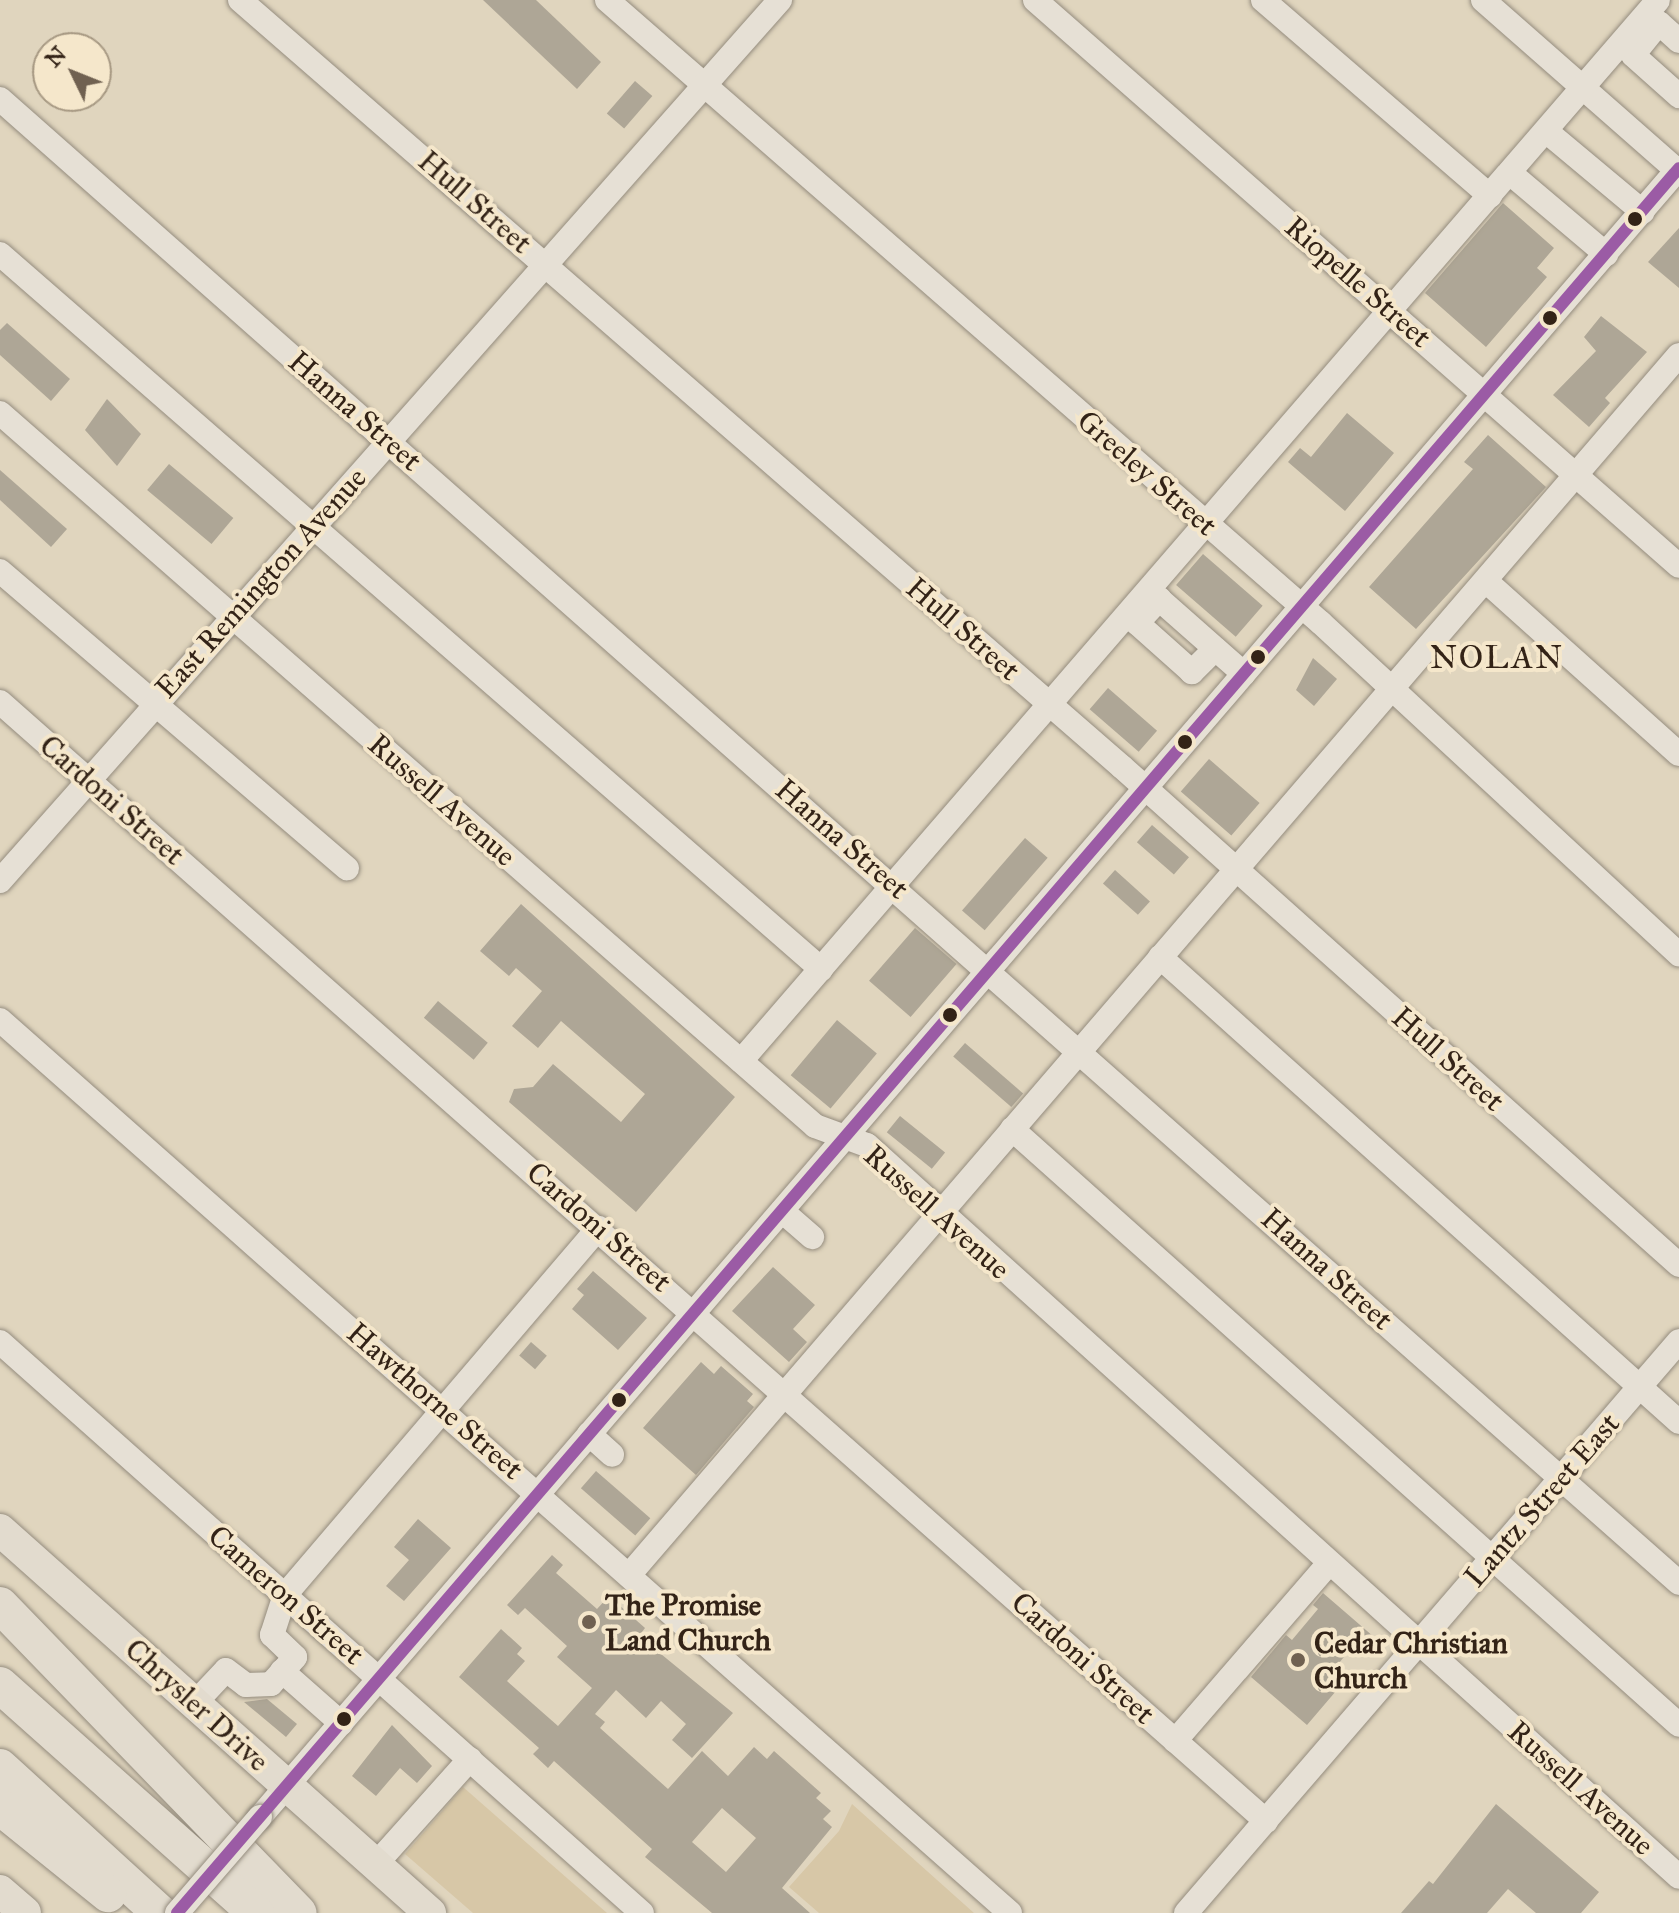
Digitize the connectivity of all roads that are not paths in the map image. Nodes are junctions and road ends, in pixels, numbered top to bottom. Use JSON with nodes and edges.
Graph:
{"nodes":[{"id":1,"x":240,"y":0,"type":"edge"},
{"id":2,"x":607,"y":0,"type":"edge"},
{"id":3,"x":780,"y":0,"type":"edge"},
{"id":4,"x":1035,"y":0,"type":"edge"},
{"id":5,"x":1263,"y":0,"type":"edge"},
{"id":6,"x":1483,"y":0,"type":"edge"},
{"id":7,"x":1658,"y":0,"type":"edge"},
{"id":8,"x":1679,"y":41,"type":"edge"},
{"id":9,"x":703,"y":85,"type":"junction"},
{"id":10,"x":1584,"y":87,"type":"junction"},
{"id":11,"x":1679,"y":96,"type":"edge"},
{"id":12,"x":0,"y":99,"type":"edge"},
{"id":13,"x":1546,"y":131,"type":"junction"},
{"id":14,"x":1678,"y":170,"type":"edge"},
{"id":15,"x":1510,"y":173,"type":"junction"},
{"id":16,"x":1490,"y":196,"type":"junction"},
{"id":17,"x":1643,"y":212,"type":"junction"},
{"id":18,"x":0,"y":254,"type":"edge"},
{"id":19,"x":1606,"y":254,"type":"junction"},
{"id":20,"x":546,"y":264,"type":"junction"},
{"id":21,"x":1391,"y":312,"type":"junction"},
{"id":22,"x":1677,"y":363,"type":"edge"},
{"id":23,"x":1486,"y":394,"type":"junction"},
{"id":24,"x":0,"y":413,"type":"edge"},
{"id":25,"x":388,"y":441,"type":"junction"},
{"id":26,"x":1577,"y":476,"type":"junction"},
{"id":27,"x":1208,"y":525,"type":"junction"},
{"id":28,"x":312,"y":526,"type":"junction"},
{"id":29,"x":1679,"y":566,"type":"edge"},
{"id":30,"x":0,"y":571,"type":"edge"},
{"id":31,"x":1486,"y":581,"type":"junction"},
{"id":32,"x":1301,"y":607,"type":"junction"},
{"id":33,"x":232,"y":617,"type":"junction"},
{"id":34,"x":1215,"y":649,"type":"dead end"},
{"id":35,"x":1244,"y":674,"type":"junction"},
{"id":36,"x":1394,"y":689,"type":"junction"},
{"id":37,"x":0,"y":702,"type":"edge"},
{"id":38,"x":153,"y":705,"type":"junction"},
{"id":39,"x":1052,"y":708,"type":"junction"},
{"id":40,"x":1679,"y":754,"type":"edge"},
{"id":41,"x":89,"y":780,"type":"junction"},
{"id":42,"x":1144,"y":788,"type":"junction"},
{"id":43,"x":347,"y":868,"type":"dead end"},
{"id":44,"x":1236,"y":870,"type":"junction"},
{"id":45,"x":0,"y":881,"type":"edge"},
{"id":46,"x":895,"y":885,"type":"junction"},
{"id":47,"x":1679,"y":954,"type":"edge"},
{"id":48,"x":1160,"y":957,"type":"junction"},
{"id":49,"x":821,"y":969,"type":"junction"},
{"id":50,"x":991,"y":969,"type":"junction"},
{"id":51,"x":0,"y":1020,"type":"edge"},
{"id":52,"x":1080,"y":1049,"type":"junction"},
{"id":53,"x":741,"y":1061,"type":"junction"},
{"id":54,"x":1012,"y":1129,"type":"junction"},
{"id":55,"x":843,"y":1139,"type":"junction"},
{"id":56,"x":782,"y":1211,"type":"junction"},
{"id":57,"x":939,"y":1214,"type":"junction"},
{"id":58,"x":599,"y":1228,"type":"junction"},
{"id":59,"x":812,"y":1237,"type":"dead end"},
{"id":60,"x":1679,"y":1265,"type":"edge"},
{"id":61,"x":695,"y":1311,"type":"junction"},
{"id":62,"x":1679,"y":1341,"type":"edge"},
{"id":63,"x":0,"y":1342,"type":"edge"},
{"id":64,"x":1640,"y":1386,"type":"junction"},
{"id":65,"x":786,"y":1393,"type":"junction"},
{"id":66,"x":445,"y":1410,"type":"junction"},
{"id":67,"x":1679,"y":1422,"type":"edge"},
{"id":68,"x":589,"y":1434,"type":"junction"},
{"id":69,"x":612,"y":1455,"type":"dead end"},
{"id":70,"x":1561,"y":1478,"type":"junction"},
{"id":71,"x":539,"y":1493,"type":"junction"},
{"id":72,"x":0,"y":1530,"type":"edge"},
{"id":73,"x":1492,"y":1558,"type":"junction"},
{"id":74,"x":1329,"y":1563,"type":"junction"},
{"id":75,"x":630,"y":1574,"type":"junction"},
{"id":76,"x":1679,"y":1583,"type":"edge"},
{"id":77,"x":285,"y":1595,"type":"junction"},
{"id":78,"x":0,"y":1605,"type":"edge"},
{"id":79,"x":1419,"y":1643,"type":"junction"},
{"id":80,"x":282,"y":1671,"type":"junction"},
{"id":81,"x":380,"y":1678,"type":"junction"},
{"id":82,"x":0,"y":1685,"type":"edge"},
{"id":83,"x":195,"y":1703,"type":"junction"},
{"id":84,"x":341,"y":1723,"type":"junction"},
{"id":85,"x":1679,"y":1725,"type":"edge"},
{"id":86,"x":1175,"y":1741,"type":"junction"},
{"id":87,"x":470,"y":1759,"type":"junction"},
{"id":88,"x":0,"y":1767,"type":"edge"},
{"id":89,"x":287,"y":1785,"type":"junction"},
{"id":90,"x":0,"y":1807,"type":"edge"},
{"id":91,"x":1266,"y":1821,"type":"junction"},
{"id":92,"x":376,"y":1864,"type":"junction"},
{"id":93,"x":1679,"y":1877,"type":"edge"},
{"id":94,"x":131,"y":1913,"type":"edge"},
{"id":95,"x":160,"y":1913,"type":"edge"},
{"id":96,"x":177,"y":1913,"type":"edge"},
{"id":97,"x":256,"y":1913,"type":"edge"},
{"id":98,"x":298,"y":1913,"type":"edge"},
{"id":99,"x":430,"y":1913,"type":"edge"},
{"id":100,"x":642,"y":1913,"type":"edge"},
{"id":101,"x":1010,"y":1913,"type":"edge"},
{"id":102,"x":1186,"y":1913,"type":"edge"}],
"edges":[{"from":1,"to":20,"type":"street","name":"Hull Street"},
{"from":2,"to":9,"type":"street","name":"Greeley Street"},
{"from":3,"to":9,"type":"street","name":"East Remington Avenue"},
{"from":4,"to":21,"type":"street","name":"Riopelle Street"},
{"from":5,"to":16,"type":"street"},
{"from":6,"to":10,"type":"street"},
{"from":7,"to":10,"type":"street"},
{"from":8,"to":11,"type":"street"},
{"from":9,"to":20,"type":"street","name":"East Remington Avenue"},
{"from":9,"to":27,"type":"street","name":"Greeley Street"},
{"from":10,"to":13,"type":"street"},
{"from":10,"to":14,"type":"street"},
{"from":12,"to":25,"type":"street","name":"Hanna Street"},
{"from":13,"to":15,"type":"street"},
{"from":13,"to":17,"type":"street"},
{"from":14,"to":17,"type":"street"},
{"from":15,"to":16,"type":"street"},
{"from":15,"to":19,"type":"street"},
{"from":16,"to":21,"type":"street"},
{"from":17,"to":19,"type":"street"},
{"from":18,"to":28,"type":"street"},
{"from":19,"to":23,"type":"street"},
{"from":20,"to":25,"type":"street","name":"East Remington Avenue"},
{"from":20,"to":39,"type":"street","name":"Hull Street"},
{"from":21,"to":23,"type":"street","name":"Riopelle Street"},
{"from":21,"to":27,"type":"street"},
{"from":22,"to":26,"type":"street"},
{"from":23,"to":26,"type":"street","name":"Riopelle Street"},
{"from":23,"to":32,"type":"street"},
{"from":24,"to":33,"type":"street","name":"Russell Avenue"},
{"from":25,"to":28,"type":"street","name":"East Remington Avenue"},
{"from":25,"to":46,"type":"street","name":"Hanna Street"},
{"from":26,"to":29,"type":"street","name":"Riopelle Street"},
{"from":26,"to":31,"type":"street"},
{"from":27,"to":32,"type":"street","name":"Greeley Street"},
{"from":27,"to":39,"type":"street"},
{"from":28,"to":33,"type":"street","name":"East Remington Avenue"},
{"from":28,"to":49,"type":"street"},
{"from":30,"to":38,"type":"street"},
{"from":31,"to":36,"type":"street"},
{"from":31,"to":40,"type":"street"},
{"from":32,"to":35,"type":"street"},
{"from":32,"to":36,"type":"street","name":"Greeley Street"},
{"from":33,"to":38,"type":"street","name":"East Remington Avenue"},
{"from":33,"to":53,"type":"street","name":"Russell Avenue"},
{"from":34,"to":35,"type":"street"},
{"from":35,"to":42,"type":"street"},
{"from":36,"to":44,"type":"street"},
{"from":36,"to":47,"type":"street","name":"Greeley Street"},
{"from":37,"to":41,"type":"street","name":"Cardoni Street"},
{"from":38,"to":41,"type":"street","name":"East Remington Avenue"},
{"from":38,"to":43,"type":"street"},
{"from":39,"to":42,"type":"street","name":"Hull Street"},
{"from":39,"to":46,"type":"street"},
{"from":41,"to":45,"type":"street","name":"East Remington Avenue"},
{"from":41,"to":58,"type":"street","name":"Cardoni Street"},
{"from":42,"to":44,"type":"street","name":"Hull Street"},
{"from":42,"to":50,"type":"street"},
{"from":44,"to":48,"type":"street"},
{"from":44,"to":60,"type":"street","name":"Hull Street"},
{"from":46,"to":49,"type":"street"},
{"from":46,"to":50,"type":"street","name":"Hanna Street"},
{"from":48,"to":52,"type":"street"},
{"from":48,"to":64,"type":"street"},
{"from":49,"to":53,"type":"street"},
{"from":50,"to":52,"type":"street","name":"Hanna Street"},
{"from":50,"to":55,"type":"street"},
{"from":51,"to":66,"type":"street","name":"Hawthorne Street"},
{"from":52,"to":54,"type":"street"},
{"from":52,"to":70,"type":"street","name":"Hanna Street"},
{"from":53,"to":55,"type":"street","name":"Russell Avenue"},
{"from":54,"to":57,"type":"street"},
{"from":54,"to":73,"type":"street"},
{"from":55,"to":56,"type":"street"},
{"from":55,"to":57,"type":"street","name":"Russell Avenue"},
{"from":56,"to":59,"type":"street"},
{"from":56,"to":61,"type":"street"},
{"from":57,"to":65,"type":"street"},
{"from":57,"to":74,"type":"street","name":"Russell Avenue"},
{"from":58,"to":61,"type":"street","name":"Cardoni Street"},
{"from":58,"to":66,"type":"street"},
{"from":61,"to":65,"type":"street","name":"Cardoni Street"},
{"from":61,"to":68,"type":"street"},
{"from":62,"to":64,"type":"street","name":"Lantz Street East"},
{"from":63,"to":77,"type":"street","name":"Cameron Street"},
{"from":64,"to":67,"type":"street"},
{"from":64,"to":70,"type":"street","name":"Lantz Street East"},
{"from":65,"to":75,"type":"street"},
{"from":65,"to":86,"type":"street","name":"Cardoni Street"},
{"from":66,"to":71,"type":"street","name":"Hawthorne Street"},
{"from":66,"to":77,"type":"street"},
{"from":68,"to":69,"type":"street"},
{"from":68,"to":71,"type":"street"},
{"from":70,"to":73,"type":"street","name":"Lantz Street East"},
{"from":70,"to":76,"type":"street","name":"Hanna Street"},
{"from":71,"to":75,"type":"street","name":"Hawthorne Street"},
{"from":71,"to":81,"type":"street"},
{"from":72,"to":83,"type":"main road","name":"Chrysler Drive"},
{"from":73,"to":79,"type":"street","name":"Lantz Street East"},
{"from":73,"to":85,"type":"street"},
{"from":74,"to":79,"type":"street","name":"Russell Avenue"},
{"from":74,"to":86,"type":"street"},
{"from":75,"to":101,"type":"street","name":"Hawthorne Street"},
{"from":77,"to":80,"type":"street"},
{"from":77,"to":81,"type":"street","name":"Cameron Street"},
{"from":78,"to":98,"type":"highway"},
{"from":79,"to":91,"type":"street","name":"Lantz Street East"},
{"from":79,"to":93,"type":"street","name":"Russell Avenue"},
{"from":80,"to":83,"type":"street"},
{"from":80,"to":84,"type":"street"},
{"from":81,"to":84,"type":"street"},
{"from":81,"to":87,"type":"street","name":"Cameron Street"},
{"from":82,"to":97,"type":"highway"},
{"from":83,"to":89,"type":"main road","name":"Chrysler Drive"},
{"from":84,"to":89,"type":"street"},
{"from":86,"to":91,"type":"street","name":"Cardoni Street"},
{"from":87,"to":92,"type":"street"},
{"from":87,"to":100,"type":"street","name":"Cameron Street"},
{"from":88,"to":95,"type":"highway"},
{"from":89,"to":92,"type":"main road","name":"Chrysler Drive"},
{"from":89,"to":96,"type":"street","bridge":true},
{"from":90,"to":94,"type":"highway"},
{"from":91,"to":102,"type":"street","name":"Lantz Street East"},
{"from":92,"to":99,"type":"main road","name":"Chrysler Drive"}]}
